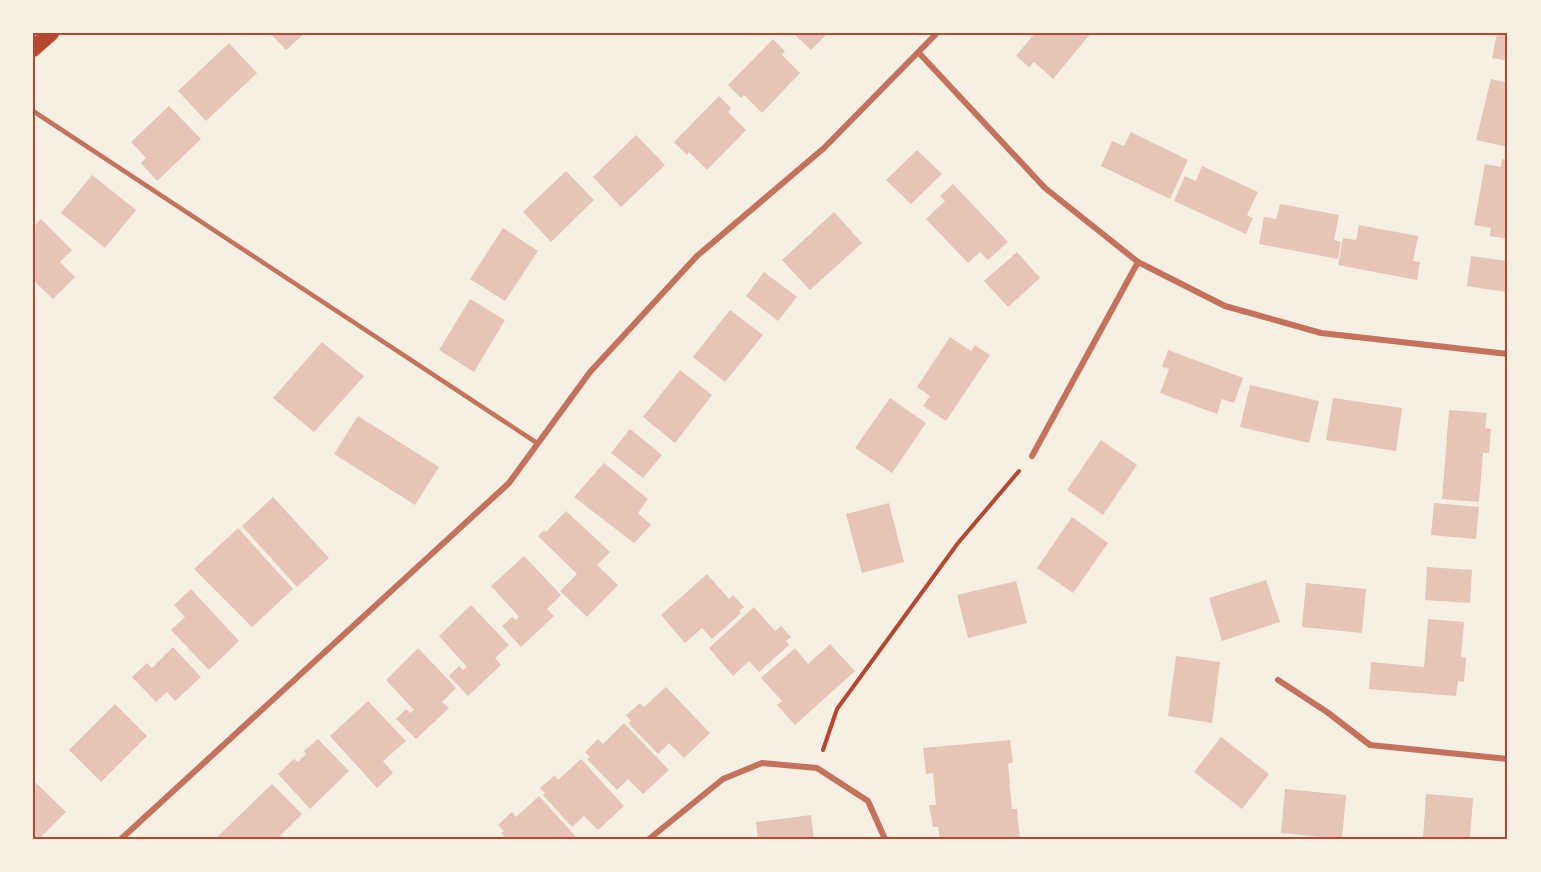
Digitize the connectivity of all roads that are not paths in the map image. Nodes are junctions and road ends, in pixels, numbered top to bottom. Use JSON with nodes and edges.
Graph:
{"nodes":[{"id":1,"x":937,"y":33,"type":"edge"},
{"id":2,"x":920,"y":53,"type":"junction"},
{"id":3,"x":33,"y":111,"type":"edge"},
{"id":4,"x":1138,"y":262,"type":"junction"},
{"id":5,"x":1508,"y":354,"type":"edge"},
{"id":6,"x":537,"y":443,"type":"junction"},
{"id":7,"x":1032,"y":456,"type":"road end"},
{"id":8,"x":1278,"y":680,"type":"dead end"},
{"id":9,"x":1508,"y":759,"type":"edge"},
{"id":10,"x":121,"y":839,"type":"edge"},
{"id":11,"x":649,"y":839,"type":"edge"},
{"id":12,"x":885,"y":839,"type":"edge"}],
"edges":[{"from":1,"to":2,"type":"street"},
{"from":2,"to":4,"type":"street"},
{"from":2,"to":6,"type":"street"},
{"from":3,"to":6,"type":"lane"},
{"from":4,"to":5,"type":"street"},
{"from":4,"to":7,"type":"street"},
{"from":6,"to":10,"type":"street"},
{"from":8,"to":9,"type":"street"},
{"from":11,"to":12,"type":"street"}]}
